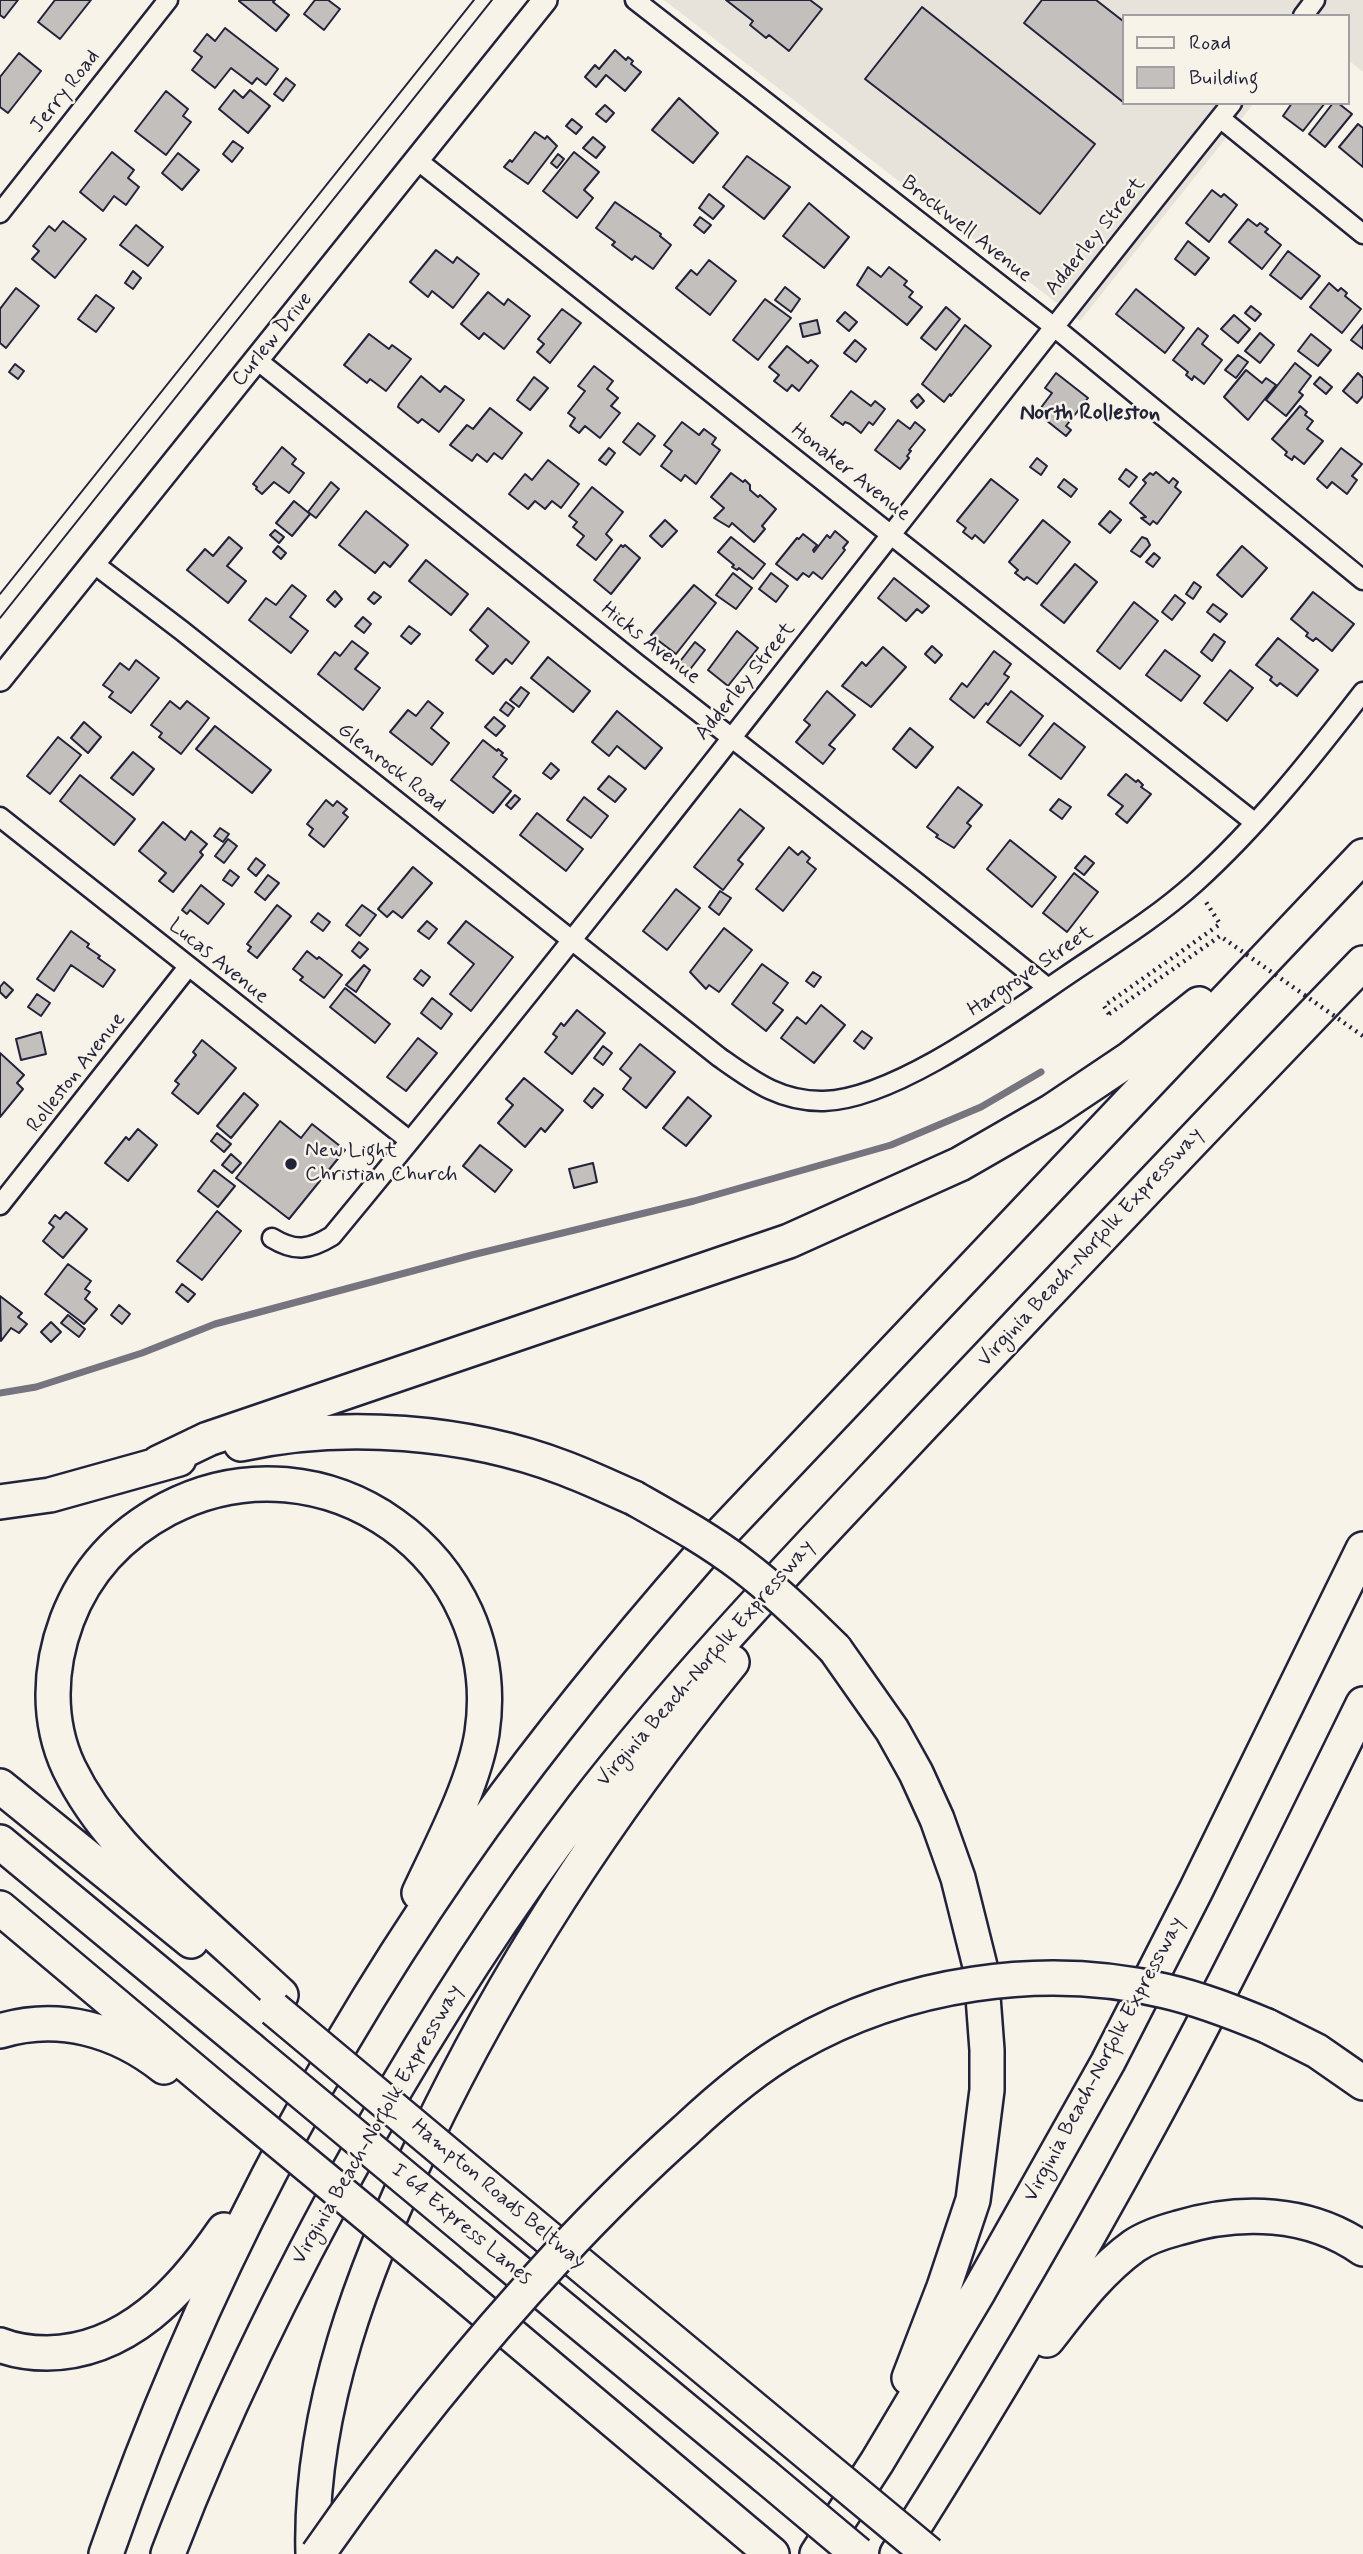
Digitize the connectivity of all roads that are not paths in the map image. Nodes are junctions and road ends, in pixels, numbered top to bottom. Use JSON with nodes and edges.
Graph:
{"nodes":[{"id":1,"x":168,"y":0,"type":"edge"},
{"id":2,"x":545,"y":0,"type":"edge"},
{"id":3,"x":635,"y":0,"type":"edge"},
{"id":4,"x":1230,"y":105,"type":"edge"},
{"id":5,"x":1220,"y":118,"type":"junction"},
{"id":6,"x":417,"y":160,"type":"junction"},
{"id":7,"x":2,"y":207,"type":"edge"},
{"id":8,"x":1363,"y":234,"type":"edge"},
{"id":9,"x":1053,"y":326,"type":"junction"},
{"id":10,"x":257,"y":360,"type":"junction"},
{"id":11,"x":892,"y":535,"type":"junction"},
{"id":12,"x":93,"y":563,"type":"junction"},
{"id":13,"x":1363,"y":580,"type":"edge"},
{"id":14,"x":0,"y":679,"type":"edge"},
{"id":15,"x":1363,"y":692,"type":"edge"},
{"id":16,"x":731,"y":737,"type":"junction"},
{"id":17,"x":0,"y":817,"type":"edge"},
{"id":18,"x":1254,"y":822,"type":"junction"},
{"id":19,"x":1363,"y":856,"type":"edge"},
{"id":20,"x":1314,"y":909,"type":"junction"},
{"id":21,"x":571,"y":939,"type":"junction"},
{"id":22,"x":1363,"y":962,"type":"edge"},
{"id":23,"x":188,"y":967,"type":"junction"},
{"id":24,"x":1048,"y":988,"type":"junction"},
{"id":25,"x":660,"y":1010,"type":"joint"},
{"id":26,"x":410,"y":1142,"type":"junction"},
{"id":27,"x":0,"y":1205,"type":"edge"},
{"id":28,"x":272,"y":1238,"type":"dead end"},
{"id":29,"x":158,"y":1463,"type":"junction"},
{"id":30,"x":0,"y":1502,"type":"edge"},
{"id":31,"x":850,"y":1503,"type":"junction"},
{"id":32,"x":1363,"y":1549,"type":"edge"},
{"id":33,"x":1363,"y":1704,"type":"edge"},
{"id":34,"x":0,"y":1786,"type":"edge"},
{"id":35,"x":0,"y":1842,"type":"edge"},
{"id":36,"x":0,"y":1908,"type":"edge"},
{"id":37,"x":371,"y":1997,"type":"junction"},
{"id":38,"x":278,"y":2002,"type":"junction"},
{"id":39,"x":0,"y":2031,"type":"edge"},
{"id":40,"x":1363,"y":2083,"type":"edge"},
{"id":41,"x":220,"y":2102,"type":"junction"},
{"id":42,"x":298,"y":2120,"type":"junction"},
{"id":43,"x":1363,"y":2249,"type":"edge"},
{"id":44,"x":0,"y":2345,"type":"edge"},
{"id":45,"x":877,"y":2462,"type":"junction"},
{"id":46,"x":942,"y":2483,"type":"junction"},
{"id":47,"x":106,"y":2554,"type":"edge"},
{"id":48,"x":168,"y":2554,"type":"edge"},
{"id":49,"x":313,"y":2554,"type":"edge"},
{"id":50,"x":318,"y":2554,"type":"edge"},
{"id":51,"x":772,"y":2554,"type":"edge"},
{"id":52,"x":817,"y":2554,"type":"edge"},
{"id":53,"x":858,"y":2554,"type":"edge"},
{"id":54,"x":897,"y":2554,"type":"edge"},
{"id":55,"x":929,"y":2554,"type":"edge"}],
"edges":[{"from":1,"to":7,"type":"street","name":"Jerry Road"},
{"from":2,"to":6,"type":"street","name":"Curlew Drive"},
{"from":3,"to":9,"type":"street","name":"Brockwell Avenue"},
{"from":4,"to":5,"type":"street","name":"Adderley Street"},
{"from":5,"to":8,"type":"street"},
{"from":5,"to":9,"type":"street","name":"Adderley Street"},
{"from":6,"to":10,"type":"street","name":"Curlew Drive"},
{"from":6,"to":11,"type":"street","name":"Honaker Avenue"},
{"from":9,"to":11,"type":"street","name":"Adderley Street"},
{"from":9,"to":13,"type":"street","name":"Brockwell Avenue"},
{"from":10,"to":12,"type":"street","name":"Curlew Drive"},
{"from":10,"to":16,"type":"street","name":"Hicks Avenue"},
{"from":11,"to":16,"type":"street","name":"Adderley Street"},
{"from":11,"to":18,"type":"street","name":"Honaker Avenue"},
{"from":12,"to":14,"type":"street","name":"Curlew Drive"},
{"from":12,"to":21,"type":"street","name":"Glenrock Road"},
{"from":15,"to":18,"type":"street","name":"Hargrove Street"},
{"from":16,"to":21,"type":"street","name":"Adderley Street"},
{"from":16,"to":24,"type":"street","name":"Hicks Avenue"},
{"from":17,"to":23,"type":"street","name":"Lucas Avenue"},
{"from":18,"to":24,"type":"street","name":"Hargrove Street"},
{"from":19,"to":20,"type":"highway"},
{"from":20,"to":29,"type":"highway"},
{"from":20,"to":37,"type":"highway"},
{"from":21,"to":25,"type":"street","name":"Glenrock Road"},
{"from":21,"to":26,"type":"street","name":"Adderley Street"},
{"from":22,"to":31,"type":"highway","name":"Virginia Beach-Norfolk Expressway"},
{"from":23,"to":26,"type":"street","name":"Lucas Avenue"},
{"from":23,"to":27,"type":"street","name":"Rolleston Avenue"},
{"from":24,"to":25,"type":"street","name":"Hargrove Street"},
{"from":26,"to":28,"type":"street","name":"Adderley Street"},
{"from":29,"to":30,"type":"highway"},
{"from":29,"to":45,"type":"highway","bridge":true},
{"from":31,"to":48,"type":"highway","name":"Virginia Beach-Norfolk Expressway"},
{"from":31,"to":49,"type":"highway"},
{"from":32,"to":45,"type":"highway","name":"Virginia Beach-Norfolk Expressway"},
{"from":33,"to":46,"type":"highway"},
{"from":34,"to":38,"type":"highway"},
{"from":35,"to":53,"type":"highway","name":"I 64 Express Lanes","bridge":true},
{"from":36,"to":41,"type":"highway"},
{"from":37,"to":38,"type":"highway"},
{"from":37,"to":42,"type":"highway"},
{"from":38,"to":55,"type":"highway","name":"Hampton Roads Beltway","bridge":true},
{"from":39,"to":41,"type":"highway"},
{"from":40,"to":50,"type":"highway","bridge":true},
{"from":41,"to":51,"type":"highway","bridge":true},
{"from":42,"to":44,"type":"highway"},
{"from":42,"to":47,"type":"highway"},
{"from":43,"to":46,"type":"highway"},
{"from":45,"to":52,"type":"highway","name":"Virginia Beach-Norfolk Expressway"},
{"from":46,"to":54,"type":"highway"}]}
